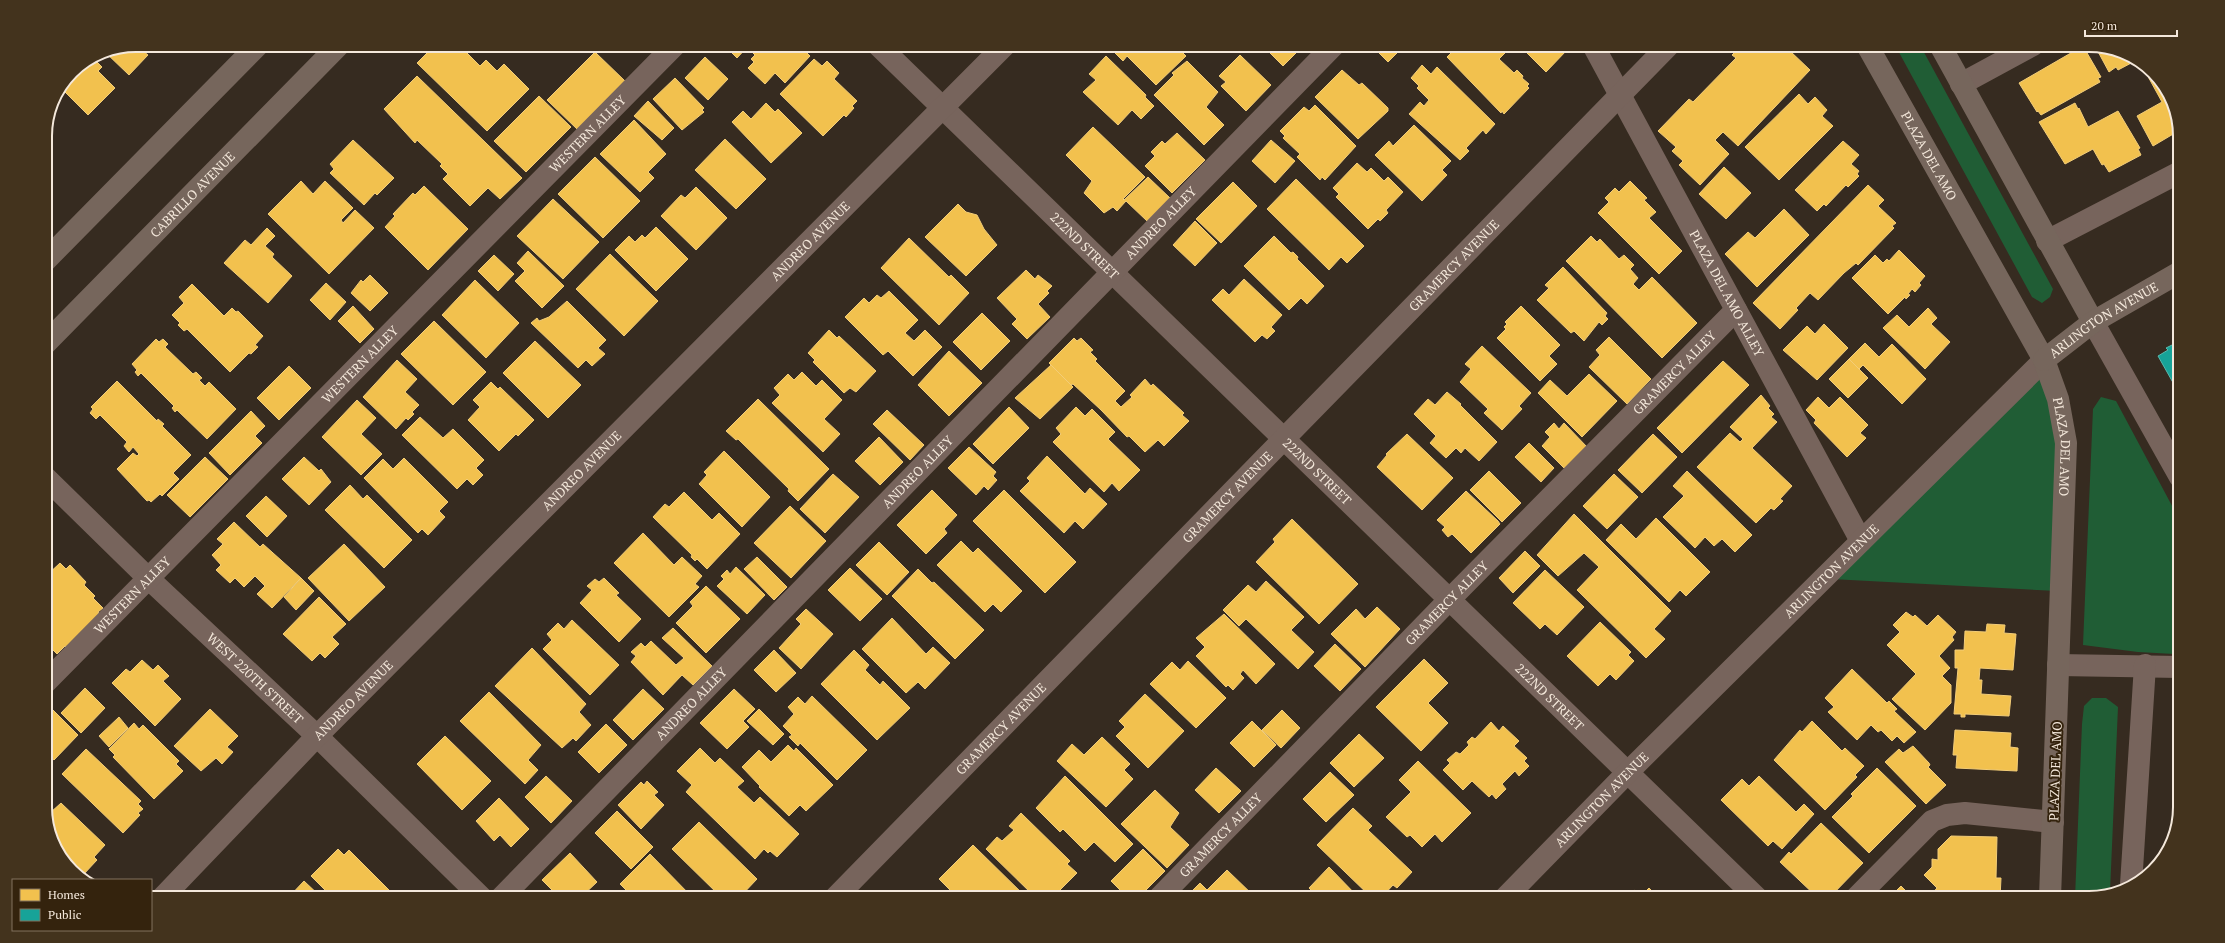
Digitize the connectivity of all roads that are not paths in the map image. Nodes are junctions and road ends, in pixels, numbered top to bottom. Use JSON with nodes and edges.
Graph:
{"nodes":[{"id":1,"x":251,"y":52,"type":"edge"},
{"id":2,"x":332,"y":52,"type":"edge"},
{"id":3,"x":667,"y":52,"type":"edge"},
{"id":4,"x":885,"y":52,"type":"edge"},
{"id":5,"x":998,"y":52,"type":"edge"},
{"id":6,"x":1327,"y":52,"type":"edge"},
{"id":7,"x":1597,"y":52,"type":"edge"},
{"id":8,"x":1663,"y":52,"type":"edge"},
{"id":9,"x":1871,"y":52,"type":"edge"},
{"id":10,"x":1944,"y":52,"type":"edge"},
{"id":11,"x":2020,"y":52,"type":"edge"},
{"id":12,"x":1961,"y":84,"type":"junction"},
{"id":13,"x":1620,"y":94,"type":"junction"},
{"id":14,"x":942,"y":109,"type":"junction"},
{"id":15,"x":2173,"y":176,"type":"edge"},
{"id":16,"x":2047,"y":241,"type":"junction"},
{"id":17,"x":52,"y":254,"type":"edge"},
{"id":18,"x":1111,"y":272,"type":"junction"},
{"id":19,"x":2173,"y":276,"type":"edge"},
{"id":20,"x":1736,"y":310,"type":"junction"},
{"id":21,"x":2093,"y":322,"type":"junction"},
{"id":22,"x":52,"y":337,"type":"edge"},
{"id":23,"x":2044,"y":360,"type":"junction"},
{"id":24,"x":1285,"y":440,"type":"junction"},
{"id":25,"x":2173,"y":465,"type":"edge"},
{"id":26,"x":52,"y":484,"type":"edge"},
{"id":27,"x":1861,"y":541,"type":"junction"},
{"id":28,"x":148,"y":578,"type":"junction"},
{"id":29,"x":1450,"y":599,"type":"junction"},
{"id":30,"x":2058,"y":665,"type":"junction"},
{"id":31,"x":2145,"y":665,"type":"junction"},
{"id":32,"x":2173,"y":667,"type":"edge"},
{"id":33,"x":52,"y":676,"type":"edge"},
{"id":34,"x":317,"y":736,"type":"junction"},
{"id":35,"x":1628,"y":772,"type":"junction"},
{"id":36,"x":2053,"y":822,"type":"junction"},
{"id":37,"x":2131,"y":880,"type":"edge"},
{"id":38,"x":169,"y":891,"type":"edge"},
{"id":39,"x":475,"y":891,"type":"edge"},
{"id":40,"x":507,"y":891,"type":"edge"},
{"id":41,"x":842,"y":891,"type":"edge"},
{"id":42,"x":1166,"y":891,"type":"edge"},
{"id":43,"x":1513,"y":891,"type":"edge"},
{"id":44,"x":1749,"y":891,"type":"edge"},
{"id":45,"x":1863,"y":891,"type":"edge"},
{"id":46,"x":2050,"y":891,"type":"edge"}],
"edges":[{"from":1,"to":17,"type":"main road"},
{"from":2,"to":22,"type":"main road","name":"CABRILLO AVENUE"},
{"from":3,"to":28,"type":"street","name":"WESTERN ALLEY"},
{"from":4,"to":14,"type":"street","name":"222ND STREET"},
{"from":5,"to":14,"type":"street","name":"ANDREO AVENUE"},
{"from":6,"to":18,"type":"street","name":"ANDREO ALLEY"},
{"from":7,"to":13,"type":"street","name":"PLAZA DEL AMO ALLEY"},
{"from":8,"to":13,"type":"street","name":"GRAMERCY AVENUE"},
{"from":9,"to":23,"type":"main road","name":"PLAZA DEL AMO"},
{"from":10,"to":12,"type":"main road"},
{"from":11,"to":12,"type":"street"},
{"from":12,"to":16,"type":"main road"},
{"from":13,"to":20,"type":"street","name":"PLAZA DEL AMO ALLEY"},
{"from":13,"to":24,"type":"street","name":"GRAMERCY AVENUE"},
{"from":14,"to":18,"type":"street","name":"222ND STREET"},
{"from":14,"to":34,"type":"street","name":"ANDREO AVENUE"},
{"from":15,"to":16,"type":"street"},
{"from":16,"to":21,"type":"main road"},
{"from":18,"to":24,"type":"street","name":"222ND STREET"},
{"from":18,"to":40,"type":"street","name":"ANDREO ALLEY"},
{"from":19,"to":21,"type":"main road","name":"ARLINGTON AVENUE"},
{"from":20,"to":27,"type":"street","name":"PLAZA DEL AMO ALLEY"},
{"from":20,"to":29,"type":"street","name":"GRAMERCY ALLEY"},
{"from":21,"to":23,"type":"main road","name":"ARLINGTON AVENUE"},
{"from":21,"to":25,"type":"street"},
{"from":23,"to":27,"type":"street","name":"ARLINGTON AVENUE"},
{"from":23,"to":30,"type":"main road","name":"PLAZA DEL AMO"},
{"from":24,"to":29,"type":"street","name":"222ND STREET"},
{"from":24,"to":41,"type":"street","name":"GRAMERCY AVENUE"},
{"from":26,"to":28,"type":"street","name":"WEST 220TH STREET"},
{"from":27,"to":35,"type":"street","name":"ARLINGTON AVENUE"},
{"from":28,"to":33,"type":"street","name":"WESTERN ALLEY"},
{"from":28,"to":34,"type":"street","name":"WEST 220TH STREET"},
{"from":29,"to":35,"type":"street","name":"222ND STREET"},
{"from":29,"to":42,"type":"street","name":"GRAMERCY ALLEY"},
{"from":30,"to":31,"type":"street"},
{"from":30,"to":36,"type":"main road","name":"PLAZA DEL AMO"},
{"from":31,"to":32,"type":"street"},
{"from":31,"to":37,"type":"street"},
{"from":34,"to":38,"type":"street","name":"ANDREO AVENUE"},
{"from":34,"to":39,"type":"street","name":"WEST 220TH STREET"},
{"from":35,"to":43,"type":"street","name":"ARLINGTON AVENUE"},
{"from":35,"to":44,"type":"street","name":"222ND STREET"},
{"from":36,"to":45,"type":"street"},
{"from":36,"to":46,"type":"main road","name":"PLAZA DEL AMO"}]}
